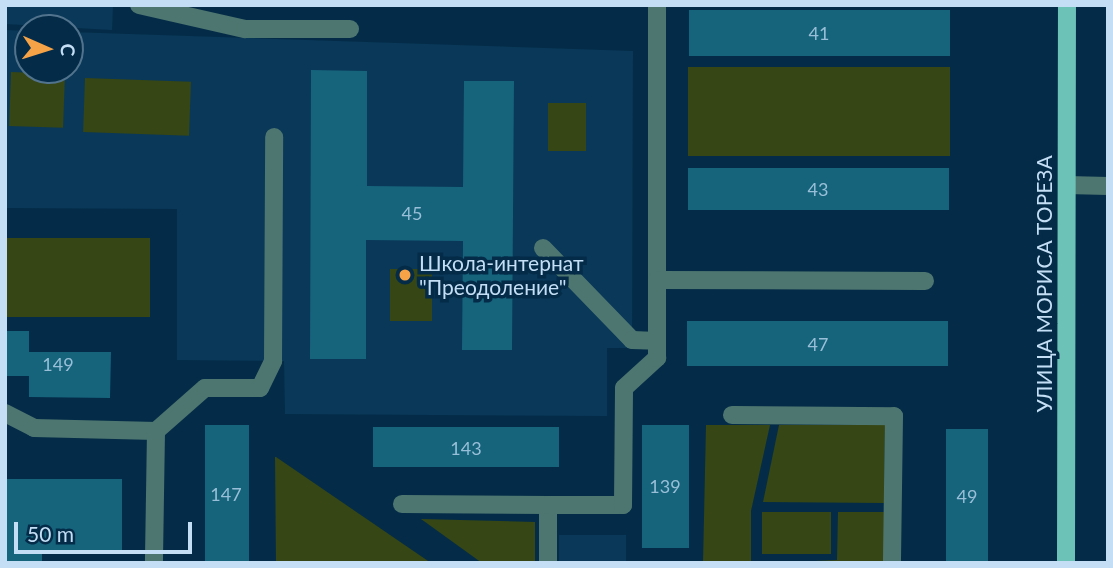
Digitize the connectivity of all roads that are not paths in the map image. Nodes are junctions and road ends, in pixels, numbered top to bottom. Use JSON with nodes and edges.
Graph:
{"nodes":[{"id":1,"x":139,"y":5,"type":"edge"},
{"id":2,"x":657,"y":5,"type":"edge"},
{"id":3,"x":1067,"y":5,"type":"edge"},
{"id":4,"x":350,"y":29,"type":"dead end"},
{"id":5,"x":274,"y":138,"type":"dead end"},
{"id":6,"x":1067,"y":185,"type":"junction"},
{"id":7,"x":1108,"y":186,"type":"edge"},
{"id":8,"x":544,"y":248,"type":"dead end"},
{"id":9,"x":657,"y":280,"type":"junction"},
{"id":10,"x":925,"y":281,"type":"dead end"},
{"id":11,"x":657,"y":341,"type":"junction"},
{"id":12,"x":5,"y":413,"type":"edge"},
{"id":13,"x":732,"y":415,"type":"dead end"},
{"id":14,"x":156,"y":431,"type":"junction"},
{"id":15,"x":402,"y":504,"type":"dead end"},
{"id":16,"x":548,"y":505,"type":"junction"},
{"id":17,"x":154,"y":563,"type":"edge"},
{"id":18,"x":548,"y":563,"type":"edge"},
{"id":19,"x":892,"y":563,"type":"edge"},
{"id":20,"x":1066,"y":563,"type":"edge"}],
"edges":[{"from":1,"to":4,"type":"lane"},
{"from":2,"to":9,"type":"lane"},
{"from":3,"to":6,"type":"main road","name":"УЛИЦА МОРИСА ТОРЕЗА"},
{"from":5,"to":14,"type":"lane"},
{"from":6,"to":7,"type":"lane"},
{"from":6,"to":20,"type":"main road","name":"УЛИЦА МОРИСА ТОРЕЗА"},
{"from":8,"to":11,"type":"lane"},
{"from":9,"to":10,"type":"lane"},
{"from":9,"to":11,"type":"lane"},
{"from":11,"to":16,"type":"lane"},
{"from":12,"to":14,"type":"lane"},
{"from":13,"to":19,"type":"lane"},
{"from":14,"to":17,"type":"lane"},
{"from":15,"to":16,"type":"lane"},
{"from":16,"to":18,"type":"lane"}]}
